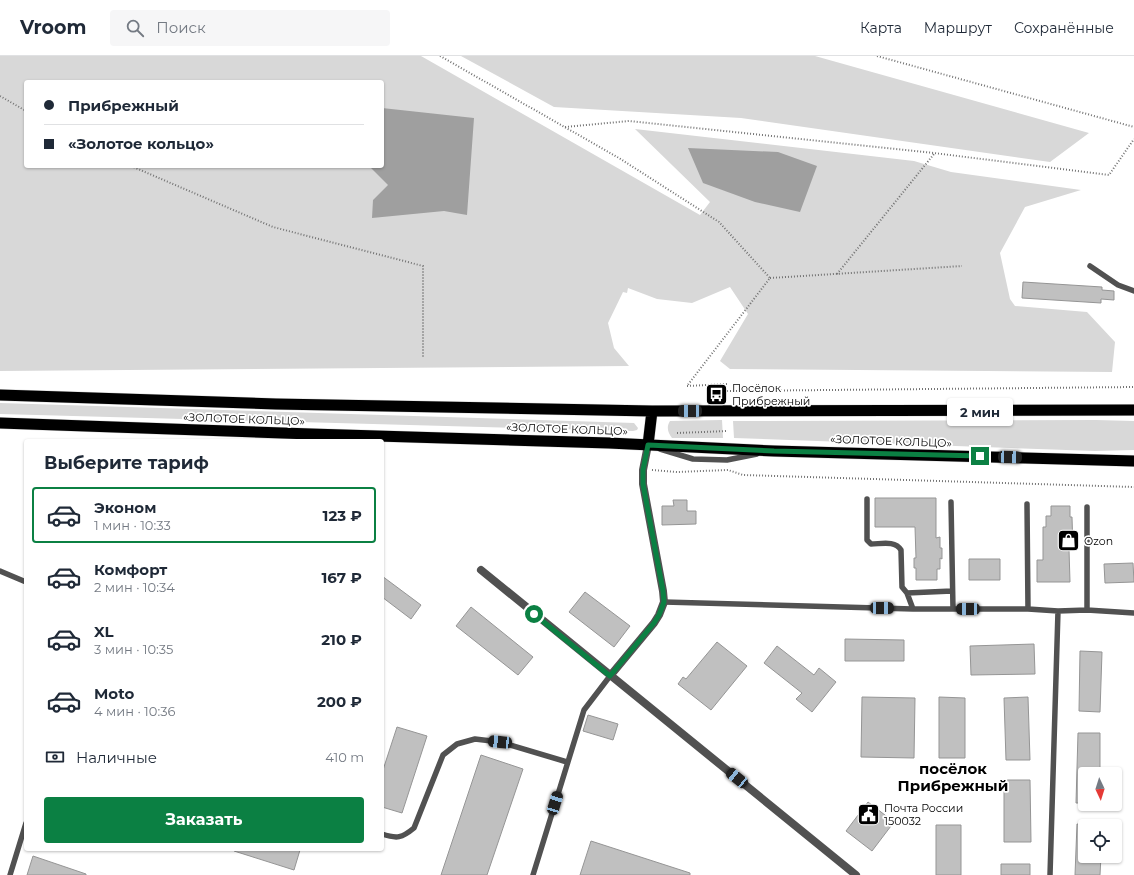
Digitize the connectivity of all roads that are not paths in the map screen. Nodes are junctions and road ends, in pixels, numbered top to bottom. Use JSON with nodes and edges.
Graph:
{"nodes":[{"id":1,"x":1090,"y":266,"type":"dead end"},
{"id":2,"x":1134,"y":291,"type":"edge"},
{"id":3,"x":0,"y":396,"type":"edge"},
{"id":4,"x":1134,"y":410,"type":"edge"},
{"id":5,"x":652,"y":411,"type":"junction"},
{"id":6,"x":0,"y":423,"type":"edge"},
{"id":7,"x":648,"y":445,"type":"junction"},
{"id":8,"x":1134,"y":461,"type":"edge"},
{"id":9,"x":867,"y":499,"type":"dead end"},
{"id":10,"x":951,"y":502,"type":"dead end"},
{"id":11,"x":1027,"y":504,"type":"dead end"},
{"id":12,"x":1087,"y":507,"type":"dead end"},
{"id":13,"x":481,"y":570,"type":"dead end"},
{"id":14,"x":0,"y":571,"type":"edge"},
{"id":15,"x":24,"y":581,"type":"edge"},
{"id":16,"x":952,"y":591,"type":"junction"},
{"id":17,"x":907,"y":593,"type":"junction"},
{"id":18,"x":664,"y":602,"type":"junction"},
{"id":19,"x":913,"y":609,"type":"junction"},
{"id":20,"x":953,"y":609,"type":"junction"},
{"id":21,"x":1028,"y":609,"type":"junction"},
{"id":22,"x":1087,"y":610,"type":"junction"},
{"id":23,"x":1058,"y":611,"type":"junction"},
{"id":24,"x":1134,"y":613,"type":"edge"},
{"id":25,"x":610,"y":676,"type":"junction"},
{"id":26,"x":567,"y":762,"type":"junction"},
{"id":27,"x":24,"y":830,"type":"edge"},
{"id":28,"x":384,"y":835,"type":"edge"},
{"id":29,"x":10,"y":875,"type":"edge"},
{"id":30,"x":533,"y":875,"type":"edge"},
{"id":31,"x":856,"y":875,"type":"edge"},
{"id":32,"x":1050,"y":875,"type":"edge"}],
"edges":[{"from":1,"to":2,"type":"lane"},
{"from":3,"to":5,"type":"highway","name":"«ЗОЛОТОЕ КОЛЬЦО»"},
{"from":4,"to":5,"type":"highway","name":"«ЗОЛОТОЕ КОЛЬЦО»"},
{"from":5,"to":7,"type":"highway"},
{"from":6,"to":7,"type":"highway","name":"«ЗОЛОТОЕ КОЛЬЦО»"},
{"from":7,"to":8,"type":"highway","name":"«ЗОЛОТОЕ КОЛЬЦО»"},
{"from":7,"to":18,"type":"street"},
{"from":9,"to":17,"type":"lane"},
{"from":10,"to":16,"type":"lane"},
{"from":11,"to":21,"type":"lane"},
{"from":12,"to":22,"type":"lane"},
{"from":13,"to":25,"type":"street"},
{"from":14,"to":15,"type":"lane"},
{"from":16,"to":17,"type":"lane"},
{"from":16,"to":20,"type":"lane"},
{"from":17,"to":19,"type":"lane"},
{"from":18,"to":19,"type":"lane"},
{"from":18,"to":25,"type":"street"},
{"from":19,"to":20,"type":"lane"},
{"from":20,"to":21,"type":"lane"},
{"from":21,"to":23,"type":"lane"},
{"from":22,"to":23,"type":"lane"},
{"from":22,"to":24,"type":"lane"},
{"from":23,"to":32,"type":"lane"},
{"from":25,"to":26,"type":"lane"},
{"from":25,"to":31,"type":"street"},
{"from":26,"to":28,"type":"lane"},
{"from":26,"to":30,"type":"lane"},
{"from":27,"to":29,"type":"lane"}]}
